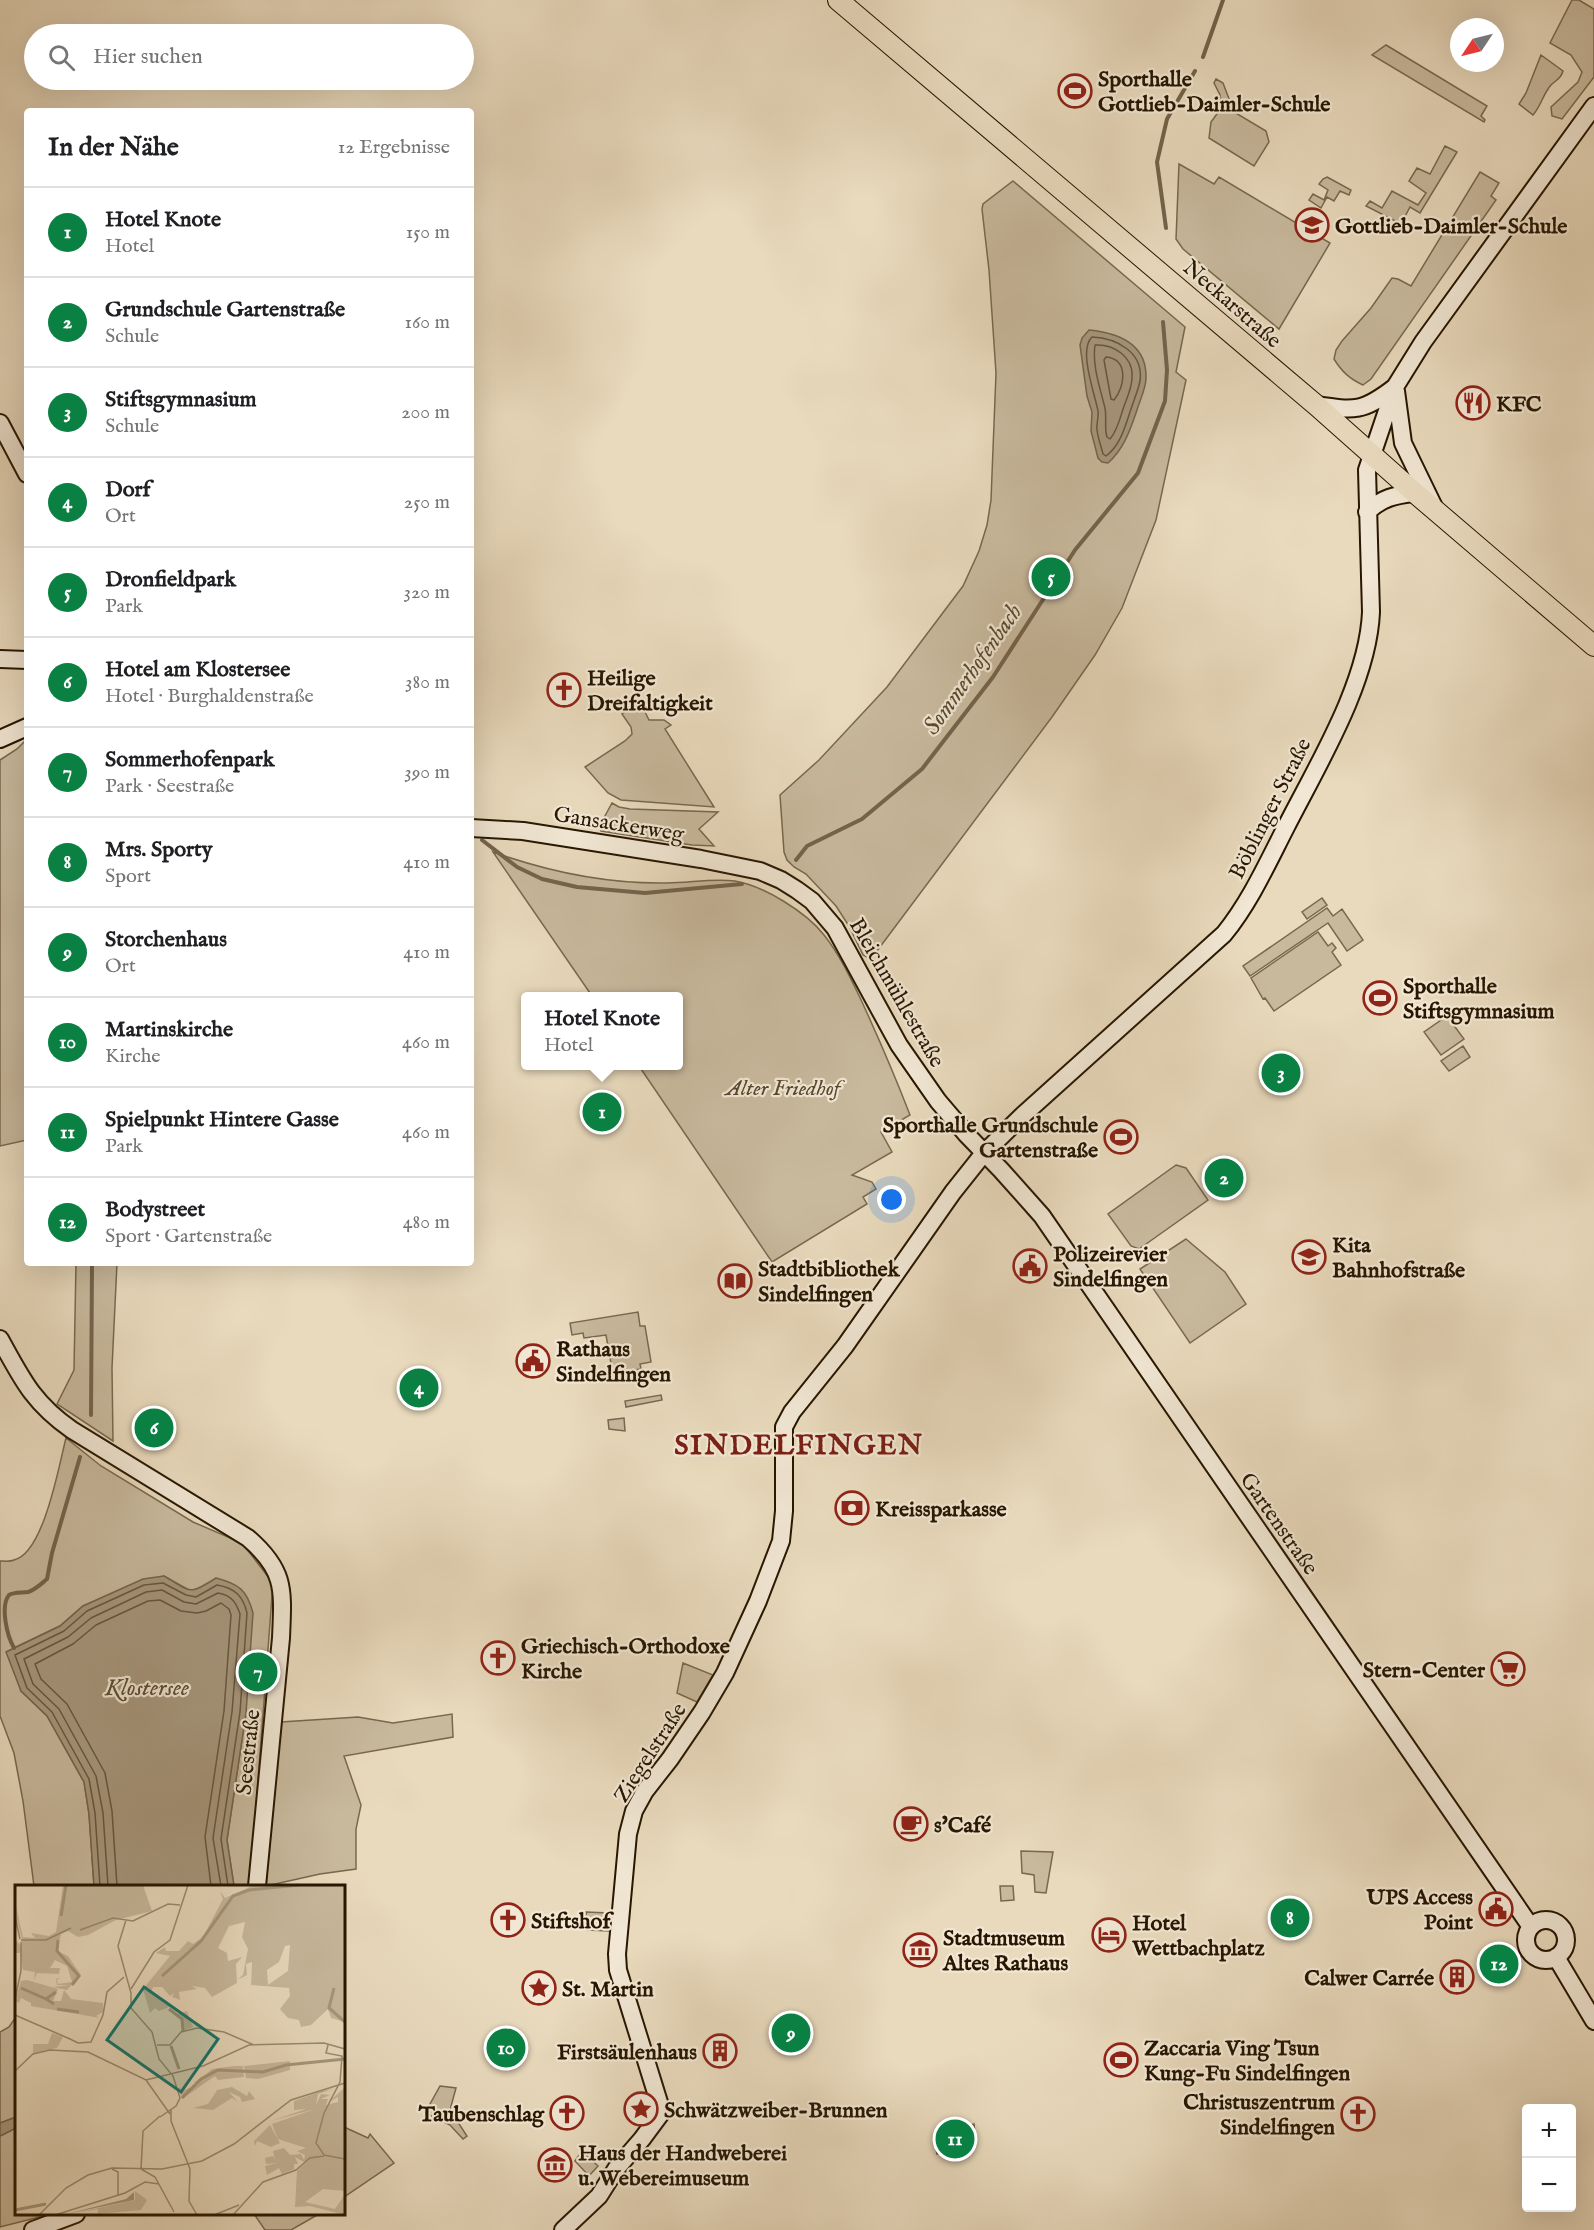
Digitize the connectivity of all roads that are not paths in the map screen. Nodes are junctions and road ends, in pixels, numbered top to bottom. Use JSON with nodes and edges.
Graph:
{"nodes":[{"id":1,"x":838,"y":0,"type":"edge"},
{"id":2,"x":1594,"y":106,"type":"edge"},
{"id":3,"x":1395,"y":387,"type":"junction"},
{"id":4,"x":1316,"y":405,"type":"junction"},
{"id":5,"x":0,"y":423,"type":"edge"},
{"id":6,"x":1371,"y":454,"type":"junction"},
{"id":7,"x":24,"y":468,"type":"edge"},
{"id":8,"x":1415,"y":493,"type":"junction"},
{"id":9,"x":1367,"y":512,"type":"junction"},
{"id":10,"x":1437,"y":512,"type":"junction"},
{"id":11,"x":1594,"y":646,"type":"edge"},
{"id":12,"x":0,"y":659,"type":"edge"},
{"id":13,"x":24,"y":660,"type":"edge"},
{"id":14,"x":24,"y":728,"type":"edge"},
{"id":15,"x":0,"y":739,"type":"edge"},
{"id":16,"x":474,"y":828,"type":"edge"},
{"id":17,"x":760,"y":871,"type":"joint"},
{"id":18,"x":984,"y":1153,"type":"junction"},
{"id":19,"x":0,"y":1339,"type":"edge"},
{"id":20,"x":784,"y":1426,"type":"joint"},
{"id":21,"x":257,"y":1885,"type":"edge"},
{"id":22,"x":1531,"y":1927,"type":"junction"},
{"id":23,"x":1556,"y":1957,"type":"junction"},
{"id":24,"x":1594,"y":2021,"type":"edge"},
{"id":25,"x":73,"y":2215,"type":"edge"},
{"id":26,"x":33,"y":2230,"type":"edge"},
{"id":27,"x":562,"y":2230,"type":"edge"}],
"edges":[{"from":1,"to":4,"type":"main road","name":"Neckarstraße"},
{"from":2,"to":3,"type":"main road","name":"Böblinger Straße"},
{"from":3,"to":4,"type":"main road"},
{"from":3,"to":6,"type":"main road","name":"Böblinger Straße"},
{"from":3,"to":10,"type":"main road"},
{"from":4,"to":6,"type":"main road","name":"Neckarstraße"},
{"from":5,"to":7,"type":"main road"},
{"from":6,"to":8,"type":"main road","name":"Neckarstraße"},
{"from":6,"to":9,"type":"main road","name":"Böblinger Straße"},
{"from":8,"to":9,"type":"main road"},
{"from":8,"to":10,"type":"main road","name":"Neckarstraße"},
{"from":9,"to":18,"type":"main road","name":"Böblinger Straße"},
{"from":10,"to":11,"type":"main road","name":"Neckarstraße"},
{"from":12,"to":13,"type":"main road"},
{"from":14,"to":15,"type":"main road"},
{"from":16,"to":17,"type":"main road","name":"Gansackerweg"},
{"from":17,"to":18,"type":"main road","name":"Bleichmühlestraße"},
{"from":18,"to":20,"type":"main road","name":"Böblinger Straße"},
{"from":18,"to":22,"type":"main road","name":"Gartenstraße"},
{"from":19,"to":21,"type":"main road","name":"Seestraße"},
{"from":20,"to":27,"type":"main road","name":"Ziegelstraße"},
{"from":22,"to":23,"type":"main road"},
{"from":22,"to":23,"type":"main road"},
{"from":23,"to":24,"type":"main road"},
{"from":25,"to":26,"type":"main road"}]}
